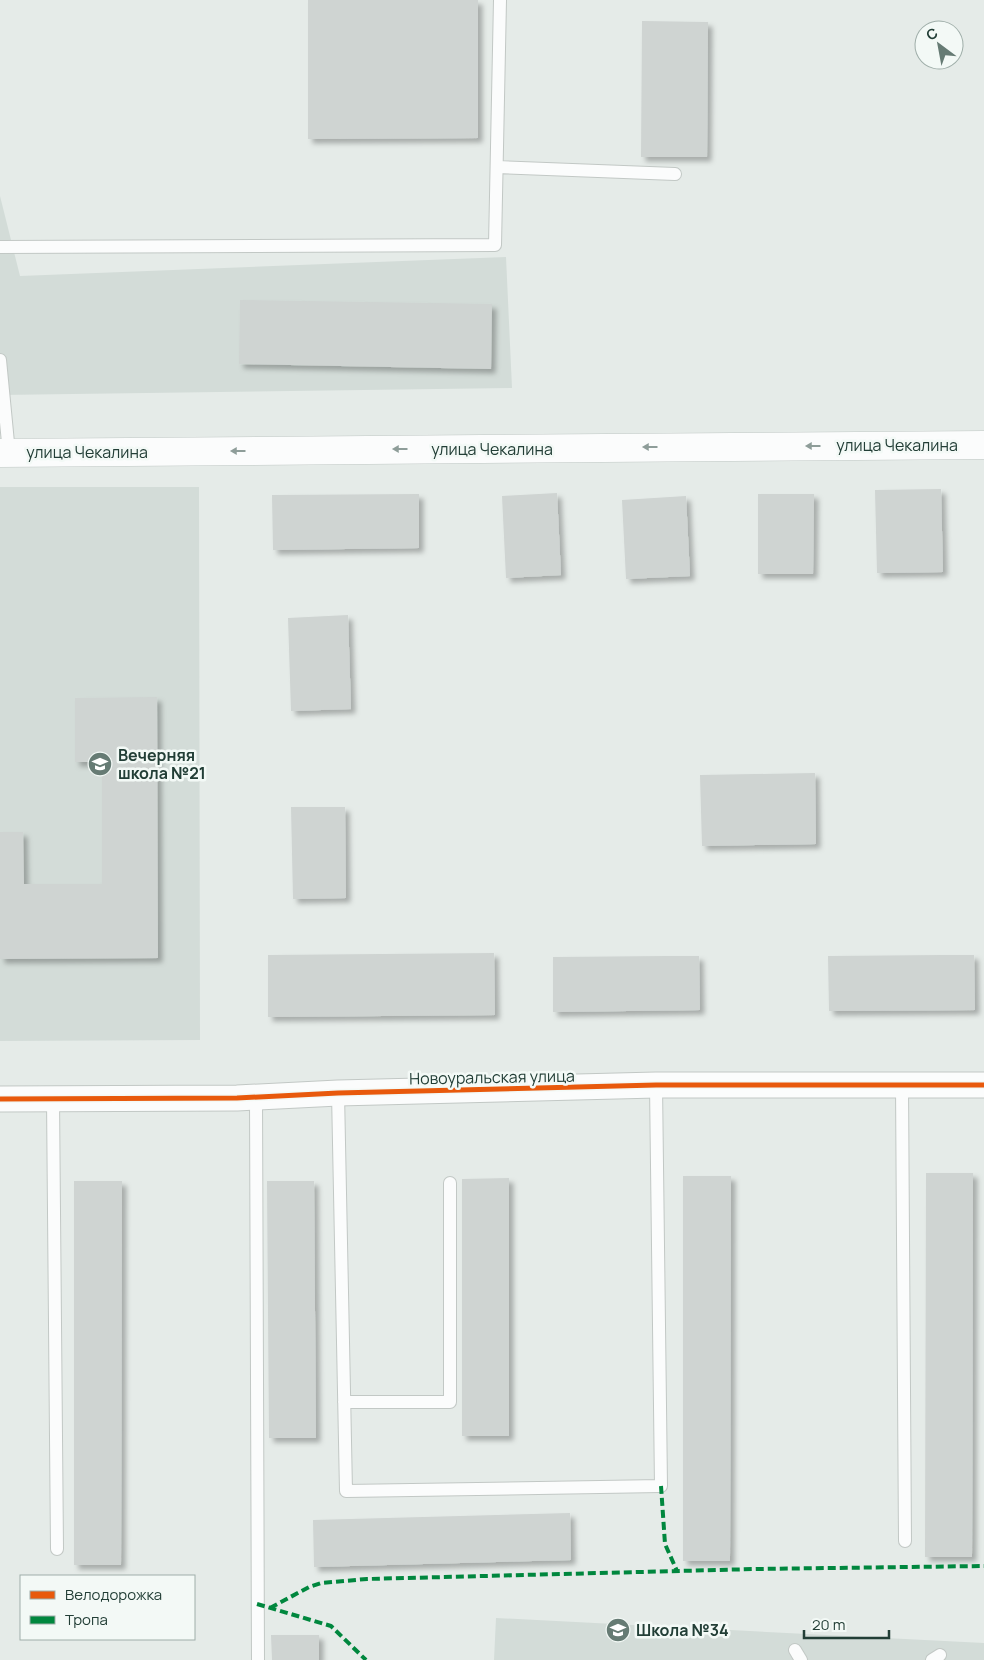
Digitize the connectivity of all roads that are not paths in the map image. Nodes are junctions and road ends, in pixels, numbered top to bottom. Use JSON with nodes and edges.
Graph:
{"nodes":[{"id":1,"x":500,"y":0,"type":"edge"},
{"id":2,"x":497,"y":167,"type":"junction"},
{"id":3,"x":675,"y":174,"type":"dead end"},
{"id":4,"x":0,"y":246,"type":"edge"},
{"id":5,"x":0,"y":360,"type":"edge"},
{"id":6,"x":984,"y":445,"type":"edge"},
{"id":7,"x":4,"y":453,"type":"edge"},
{"id":8,"x":656,"y":1085,"type":"junction"},
{"id":9,"x":902,"y":1085,"type":"junction"},
{"id":10,"x":984,"y":1085,"type":"edge"},
{"id":11,"x":338,"y":1093,"type":"junction"},
{"id":12,"x":256,"y":1097,"type":"junction"},
{"id":13,"x":0,"y":1099,"type":"edge"},
{"id":14,"x":53,"y":1099,"type":"junction"},
{"id":15,"x":450,"y":1183,"type":"dead end"},
{"id":16,"x":344,"y":1402,"type":"junction"},
{"id":17,"x":905,"y":1541,"type":"dead end"},
{"id":18,"x":57,"y":1549,"type":"dead end"},
{"id":19,"x":258,"y":1660,"type":"edge"}],
"edges":[{"from":1,"to":2,"type":"lane"},
{"from":2,"to":3,"type":"lane"},
{"from":2,"to":4,"type":"lane"},
{"from":5,"to":7,"type":"lane"},
{"from":6,"to":7,"type":"main road","name":"улица Чекалина","one_way":true},
{"from":8,"to":9,"type":"street","name":"Новоуральская улица"},
{"from":8,"to":11,"type":"street","name":"Новоуральская улица"},
{"from":8,"to":16,"type":"lane"},
{"from":9,"to":10,"type":"street","name":"Новоуральская улица"},
{"from":9,"to":17,"type":"lane"},
{"from":11,"to":12,"type":"street","name":"Новоуральская улица"},
{"from":11,"to":16,"type":"lane"},
{"from":12,"to":14,"type":"street","name":"Новоуральская улица"},
{"from":12,"to":19,"type":"lane"},
{"from":13,"to":14,"type":"street","name":"Новоуральская улица"},
{"from":14,"to":18,"type":"lane"},
{"from":15,"to":16,"type":"lane"}]}
